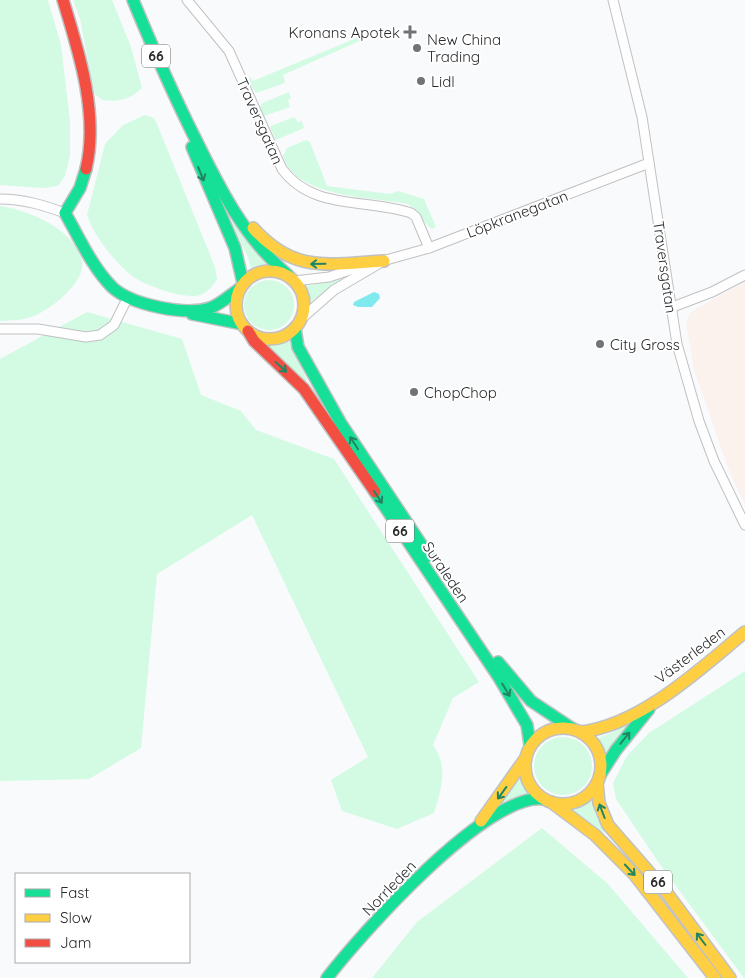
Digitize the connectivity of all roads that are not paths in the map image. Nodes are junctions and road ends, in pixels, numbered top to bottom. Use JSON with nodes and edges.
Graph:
{"nodes":[{"id":1,"x":62,"y":0,"type":"edge"},
{"id":2,"x":133,"y":0,"type":"edge"},
{"id":3,"x":187,"y":0,"type":"edge"},
{"id":4,"x":613,"y":0,"type":"edge"},
{"id":5,"x":181,"y":111,"type":"junction"},
{"id":6,"x":649,"y":163,"type":"junction"},
{"id":7,"x":0,"y":199,"type":"edge"},
{"id":8,"x":65,"y":214,"type":"junction"},
{"id":9,"x":429,"y":248,"type":"junction"},
{"id":10,"x":384,"y":261,"type":"junction"},
{"id":11,"x":745,"y":275,"type":"edge"},
{"id":12,"x":291,"y":278,"type":"junction"},
{"id":13,"x":241,"y":286,"type":"junction"},
{"id":14,"x":128,"y":297,"type":"junction"},
{"id":15,"x":670,"y":308,"type":"junction"},
{"id":16,"x":182,"y":311,"type":"junction"},
{"id":17,"x":298,"y":324,"type":"junction"},
{"id":18,"x":245,"y":328,"type":"junction"},
{"id":19,"x":0,"y":329,"type":"edge"},
{"id":20,"x":745,"y":525,"type":"edge"},
{"id":21,"x":745,"y":632,"type":"edge"},
{"id":22,"x":653,"y":702,"type":"junction"},
{"id":23,"x":577,"y":731,"type":"junction"},
{"id":24,"x":530,"y":746,"type":"junction"},
{"id":25,"x":525,"y":760,"type":"junction"},
{"id":26,"x":599,"y":779,"type":"junction"},
{"id":27,"x":547,"y":800,"type":"junction"},
{"id":28,"x":478,"y":825,"type":"junction"},
{"id":29,"x":327,"y":978,"type":"edge"},
{"id":30,"x":715,"y":978,"type":"edge"},
{"id":31,"x":730,"y":978,"type":"edge"}],
"edges":[{"from":1,"to":8,"type":"main road"},
{"from":2,"to":5,"type":"main road","number":"66"},
{"from":3,"to":9,"type":"street","name":"Traversgatan"},
{"from":4,"to":6,"type":"street","name":"Traversgatan"},
{"from":10,"to":5,"type":"main road","one_way":true},
{"from":5,"to":12,"type":"main road","number":"66"},
{"from":5,"to":13,"type":"main road","number":"66","one_way":true},
{"from":6,"to":9,"type":"street","name":"Löpkranegatan"},
{"from":6,"to":15,"type":"street","name":"Traversgatan"},
{"from":7,"to":8,"type":"street"},
{"from":8,"to":14,"type":"main road"},
{"from":9,"to":10,"type":"street","name":"Löpkranegatan"},
{"from":10,"to":12,"type":"street","name":"Löpkranegatan"},
{"from":10,"to":17,"type":"street","name":"Löpkranegatan"},
{"from":11,"to":15,"type":"street"},
{"from":12,"to":13,"type":"main road"},
{"from":12,"to":17,"type":"main road","number":"66"},
{"from":13,"to":16,"type":"main road"},
{"from":13,"to":18,"type":"main road","number":"66"},
{"from":14,"to":16,"type":"main road"},
{"from":14,"to":19,"type":"street"},
{"from":15,"to":20,"type":"street","name":"Traversgatan"},
{"from":16,"to":18,"type":"main road"},
{"from":17,"to":18,"type":"main road"},
{"from":23,"to":17,"type":"main road","name":"Suraleden","number":"66","one_way":true},
{"from":18,"to":24,"type":"main road","name":"Suraleden","number":"66","one_way":true},
{"from":21,"to":22,"type":"main road","name":"Västerleden"},
{"from":22,"to":23,"type":"main road","name":"Västerleden"},
{"from":26,"to":22,"type":"main road","name":"Västerleden","one_way":true},
{"from":23,"to":24,"type":"main road"},
{"from":23,"to":26,"type":"main road","number":"66"},
{"from":24,"to":25,"type":"main road"},
{"from":25,"to":27,"type":"main road","number":"66"},
{"from":25,"to":28,"type":"main road","name":"Norrleden","one_way":true},
{"from":26,"to":27,"type":"main road"},
{"from":31,"to":26,"type":"main road","number":"66","one_way":true},
{"from":27,"to":28,"type":"main road","name":"Norrleden"},
{"from":27,"to":30,"type":"main road","number":"66","one_way":true},
{"from":28,"to":29,"type":"main road","name":"Norrleden"}]}
